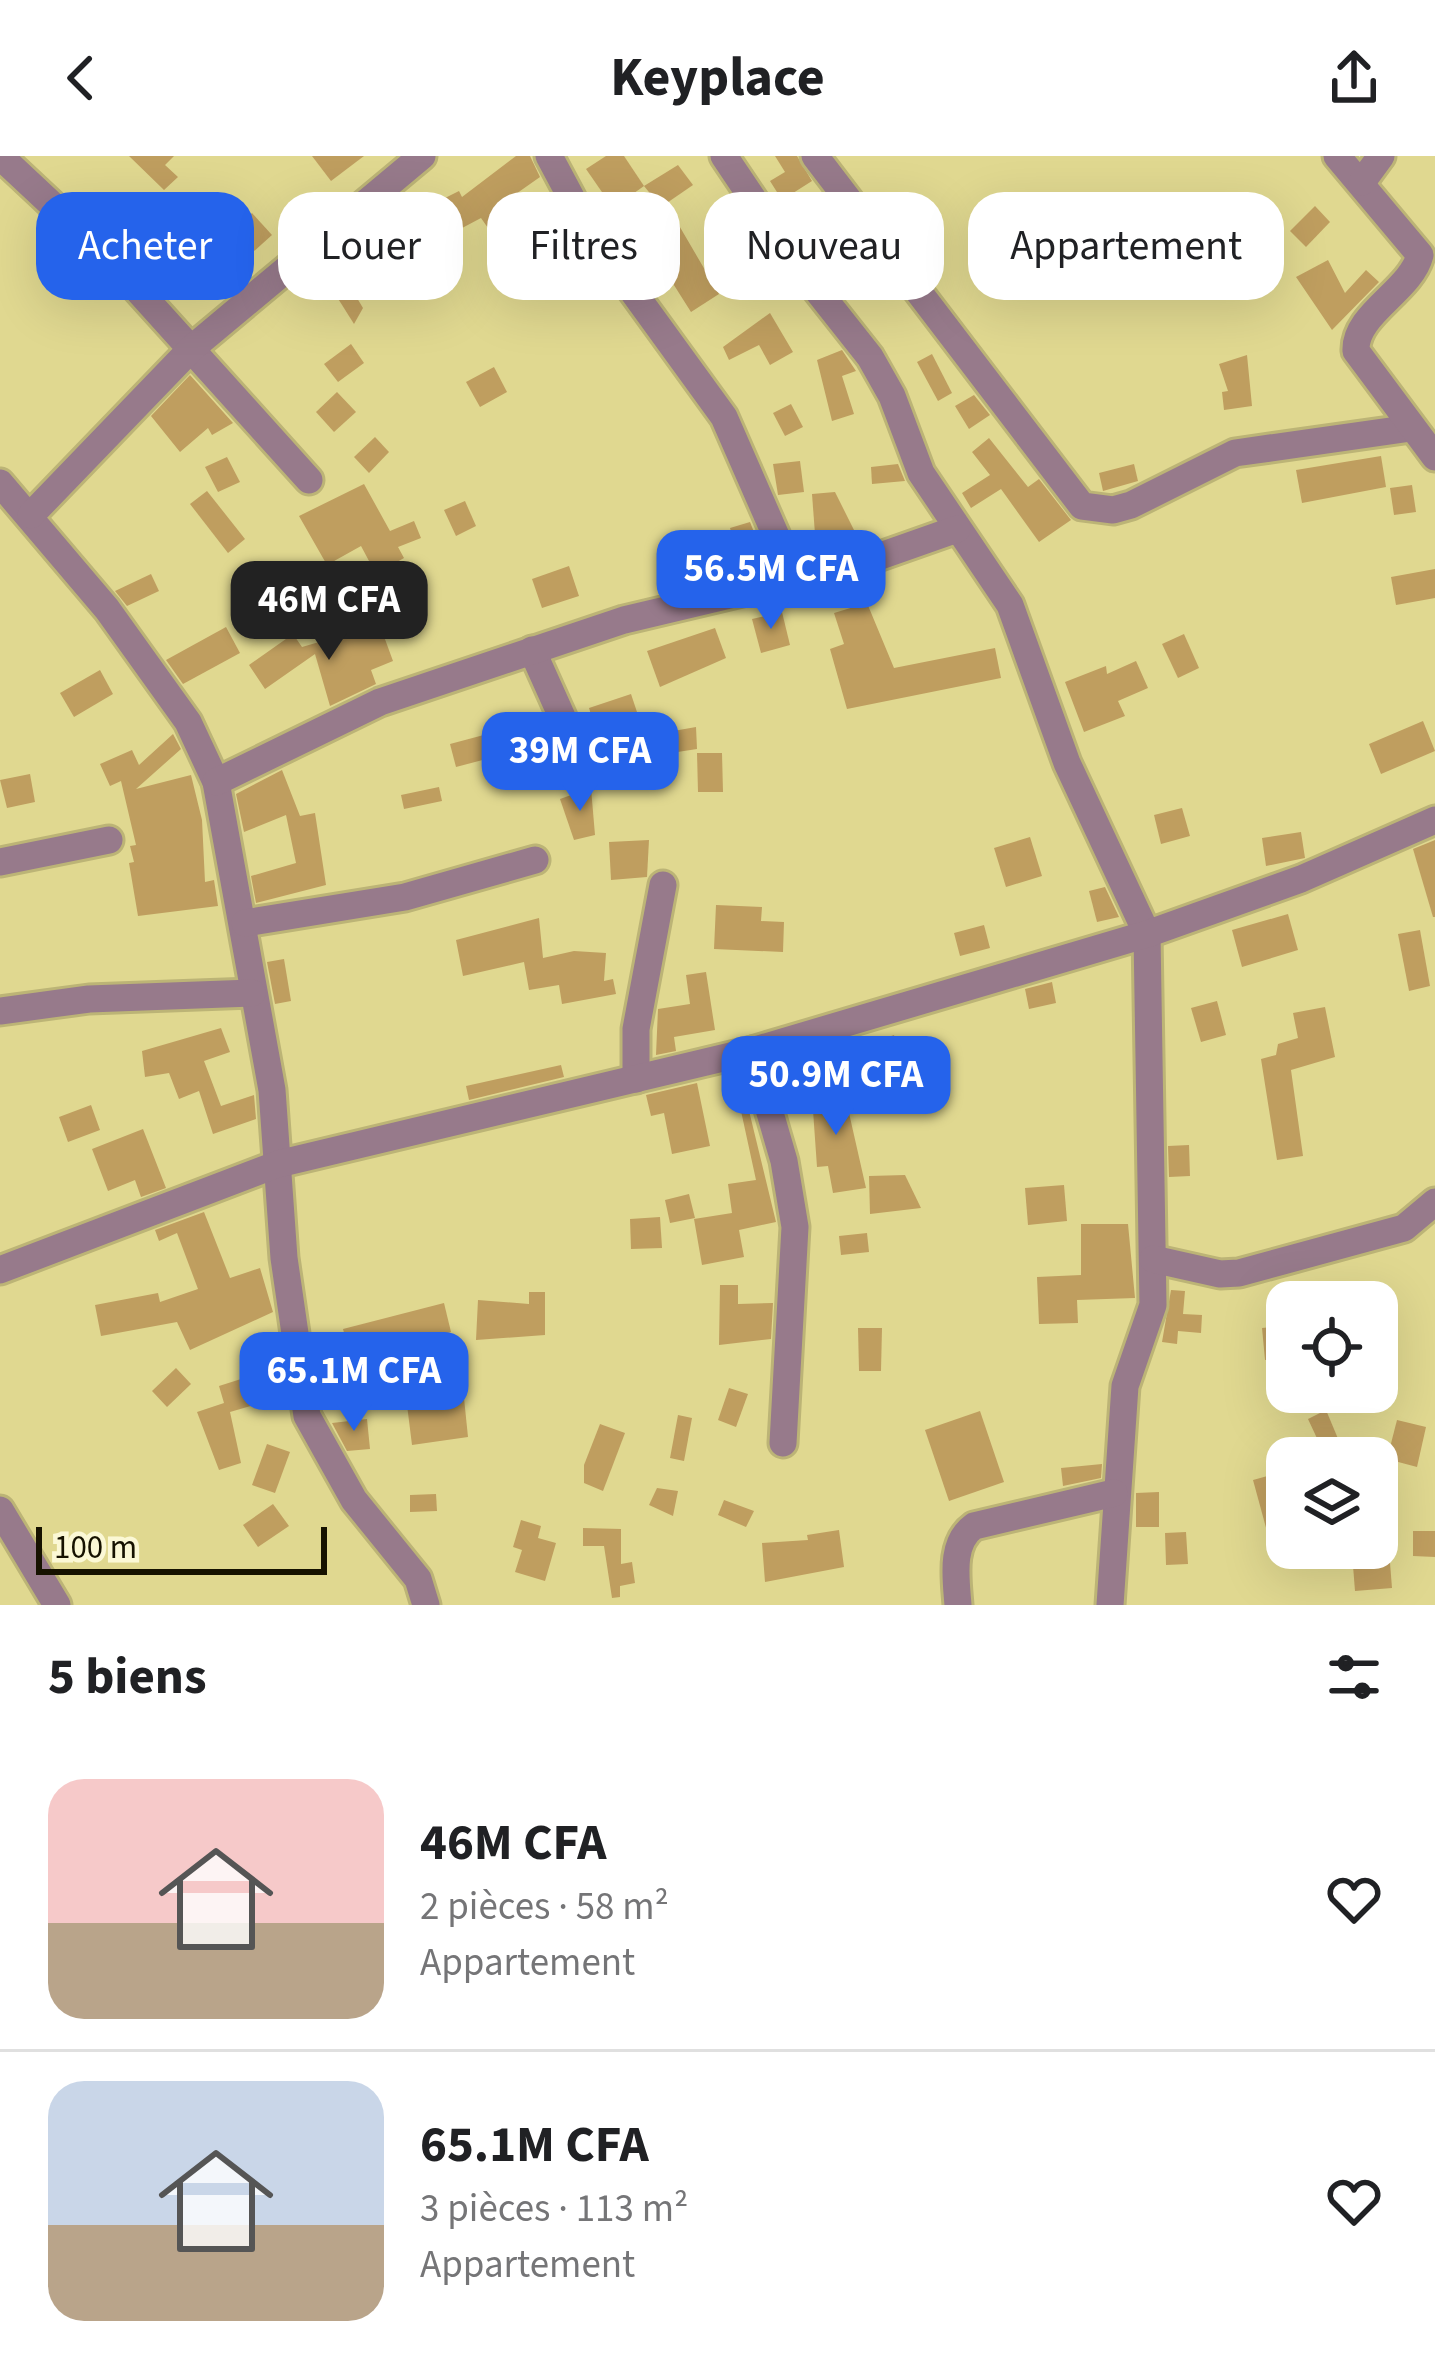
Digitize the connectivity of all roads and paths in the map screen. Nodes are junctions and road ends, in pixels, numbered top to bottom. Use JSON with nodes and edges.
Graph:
{"nodes":[{"id":1,"x":0,"y":156,"type":"edge"},
{"id":2,"x":422,"y":156,"type":"edge"},
{"id":3,"x":549,"y":156,"type":"edge"},
{"id":4,"x":724,"y":156,"type":"edge"},
{"id":5,"x":815,"y":156,"type":"edge"},
{"id":6,"x":1337,"y":156,"type":"edge"},
{"id":7,"x":1381,"y":156,"type":"edge"},
{"id":8,"x":1362,"y":182,"type":"junction"},
{"id":9,"x":191,"y":350,"type":"junction"},
{"id":10,"x":1411,"y":428,"type":"junction"},
{"id":11,"x":1435,"y":457,"type":"edge"},
{"id":12,"x":309,"y":480,"type":"dead end"},
{"id":13,"x":0,"y":483,"type":"edge"},
{"id":14,"x":31,"y":515,"type":"junction"},
{"id":15,"x":957,"y":529,"type":"junction"},
{"id":16,"x":794,"y":578,"type":"junction"},
{"id":17,"x":532,"y":650,"type":"junction"},
{"id":18,"x":580,"y":757,"type":"dead end"},
{"id":19,"x":216,"y":782,"type":"junction"},
{"id":20,"x":1435,"y":820,"type":"edge"},
{"id":21,"x":109,"y":840,"type":"dead end"},
{"id":22,"x":535,"y":860,"type":"dead end"},
{"id":23,"x":0,"y":862,"type":"edge"},
{"id":24,"x":663,"y":885,"type":"dead end"},
{"id":25,"x":245,"y":923,"type":"junction"},
{"id":26,"x":1148,"y":934,"type":"junction"},
{"id":27,"x":252,"y":993,"type":"junction"},
{"id":28,"x":0,"y":1012,"type":"edge"},
{"id":29,"x":752,"y":1051,"type":"junction"},
{"id":30,"x":635,"y":1078,"type":"junction"},
{"id":31,"x":278,"y":1164,"type":"junction"},
{"id":32,"x":1435,"y":1202,"type":"edge"},
{"id":33,"x":1153,"y":1259,"type":"junction"},
{"id":34,"x":0,"y":1270,"type":"edge"},
{"id":35,"x":783,"y":1444,"type":"dead end"},
{"id":36,"x":1114,"y":1492,"type":"junction"},
{"id":37,"x":0,"y":1510,"type":"edge"},
{"id":38,"x":57,"y":1605,"type":"edge"},
{"id":39,"x":426,"y":1605,"type":"edge"},
{"id":40,"x":958,"y":1605,"type":"edge"},
{"id":41,"x":1110,"y":1605,"type":"edge"}],
"edges":[{"from":1,"to":9,"type":"street"},
{"from":2,"to":9,"type":"street"},
{"from":3,"to":16,"type":"street"},
{"from":4,"to":15,"type":"street"},
{"from":5,"to":10,"type":"street"},
{"from":6,"to":8,"type":"street"},
{"from":7,"to":8,"type":"street"},
{"from":8,"to":10,"type":"street"},
{"from":9,"to":12,"type":"street"},
{"from":9,"to":14,"type":"street"},
{"from":10,"to":11,"type":"street"},
{"from":13,"to":14,"type":"street"},
{"from":14,"to":19,"type":"street"},
{"from":15,"to":16,"type":"street"},
{"from":15,"to":26,"type":"street"},
{"from":16,"to":17,"type":"street"},
{"from":17,"to":18,"type":"street"},
{"from":17,"to":19,"type":"street"},
{"from":19,"to":25,"type":"street"},
{"from":20,"to":26,"type":"street"},
{"from":21,"to":23,"type":"street"},
{"from":22,"to":25,"type":"street"},
{"from":24,"to":30,"type":"street"},
{"from":25,"to":27,"type":"street"},
{"from":26,"to":29,"type":"street"},
{"from":26,"to":33,"type":"street"},
{"from":27,"to":28,"type":"street"},
{"from":27,"to":31,"type":"street"},
{"from":29,"to":30,"type":"street"},
{"from":29,"to":35,"type":"street"},
{"from":30,"to":31,"type":"street"},
{"from":31,"to":34,"type":"street"},
{"from":31,"to":39,"type":"street"},
{"from":32,"to":33,"type":"street"},
{"from":33,"to":36,"type":"street"},
{"from":36,"to":40,"type":"street"},
{"from":36,"to":41,"type":"street"},
{"from":37,"to":38,"type":"street"}]}
